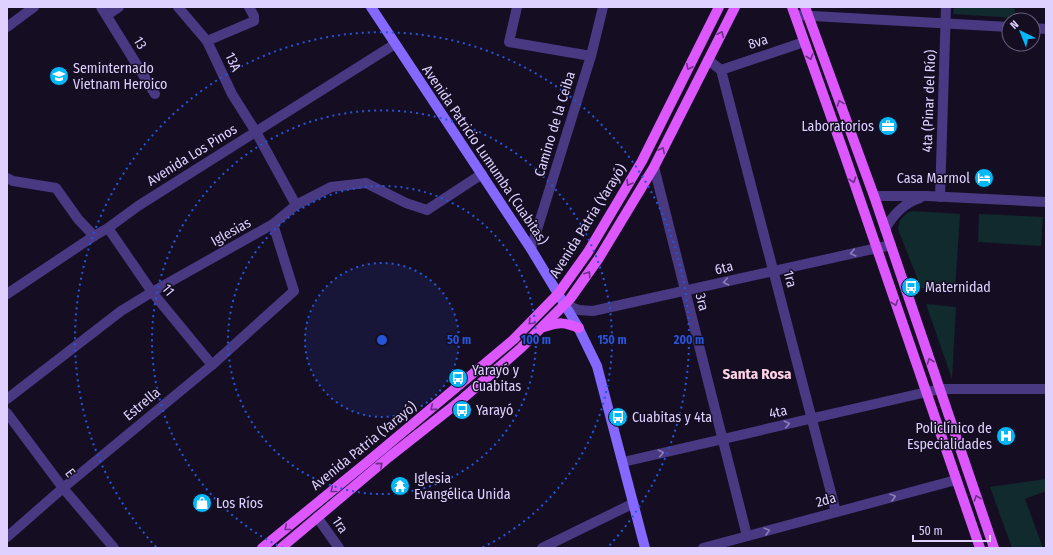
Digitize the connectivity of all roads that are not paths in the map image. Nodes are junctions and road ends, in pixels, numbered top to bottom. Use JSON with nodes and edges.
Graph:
{"nodes":[{"id":1,"x":34,"y":7,"type":"edge"},
{"id":2,"x":119,"y":7,"type":"edge"},
{"id":3,"x":178,"y":7,"type":"edge"},
{"id":4,"x":249,"y":7,"type":"edge"},
{"id":5,"x":371,"y":7,"type":"edge"},
{"id":6,"x":517,"y":7,"type":"edge"},
{"id":7,"x":603,"y":7,"type":"edge"},
{"id":8,"x":719,"y":7,"type":"edge"},
{"id":9,"x":735,"y":7,"type":"edge"},
{"id":10,"x":946,"y":7,"type":"edge"},
{"id":11,"x":104,"y":11,"type":"edge"},
{"id":12,"x":793,"y":11,"type":"edge"},
{"id":13,"x":806,"y":12,"type":"edge"},
{"id":14,"x":945,"y":23,"type":"junction"},
{"id":15,"x":1001,"y":26,"type":"edge"},
{"id":16,"x":7,"y":27,"type":"edge"},
{"id":17,"x":207,"y":40,"type":"junction"},
{"id":18,"x":804,"y":42,"type":"junction"},
{"id":19,"x":394,"y":44,"type":"junction"},
{"id":20,"x":591,"y":56,"type":"junction"},
{"id":21,"x":708,"y":60,"type":"junction"},
{"id":22,"x":721,"y":70,"type":"junction"},
{"id":23,"x":155,"y":94,"type":"dead end"},
{"id":24,"x":256,"y":132,"type":"junction"},
{"id":25,"x":654,"y":167,"type":"junction"},
{"id":26,"x":482,"y":174,"type":"junction"},
{"id":27,"x":9,"y":181,"type":"edge"},
{"id":28,"x":874,"y":196,"type":"junction"},
{"id":29,"x":927,"y":196,"type":"junction"},
{"id":30,"x":940,"y":197,"type":"junction"},
{"id":31,"x":1046,"y":202,"type":"edge"},
{"id":32,"x":296,"y":205,"type":"junction"},
{"id":33,"x":273,"y":224,"type":"junction"},
{"id":34,"x":108,"y":228,"type":"junction"},
{"id":35,"x":885,"y":229,"type":"junction"},
{"id":36,"x":94,"y":236,"type":"junction"},
{"id":37,"x":891,"y":245,"type":"junction"},
{"id":38,"x":876,"y":248,"type":"junction"},
{"id":39,"x":531,"y":249,"type":"junction"},
{"id":40,"x":774,"y":271,"type":"junction"},
{"id":41,"x":685,"y":291,"type":"junction"},
{"id":42,"x":152,"y":292,"type":"junction"},
{"id":43,"x":7,"y":294,"type":"edge"},
{"id":44,"x":558,"y":294,"type":"junction"},
{"id":45,"x":564,"y":305,"type":"junction"},
{"id":46,"x":540,"y":328,"type":"junction"},
{"id":47,"x":579,"y":328,"type":"junction"},
{"id":48,"x":212,"y":365,"type":"junction"},
{"id":49,"x":940,"y":389,"type":"junction"},
{"id":50,"x":1046,"y":389,"type":"edge"},
{"id":51,"x":926,"y":392,"type":"junction"},
{"id":52,"x":7,"y":399,"type":"edge"},
{"id":53,"x":7,"y":413,"type":"edge"},
{"id":54,"x":812,"y":418,"type":"junction"},
{"id":55,"x":722,"y":439,"type":"junction"},
{"id":56,"x":623,"y":462,"type":"junction"},
{"id":57,"x":956,"y":480,"type":"junction"},
{"id":58,"x":63,"y":488,"type":"junction"},
{"id":59,"x":632,"y":504,"type":"junction"},
{"id":60,"x":836,"y":512,"type":"junction"},
{"id":61,"x":318,"y":517,"type":"junction"},
{"id":62,"x":747,"y":536,"type":"junction"},
{"id":63,"x":7,"y":537,"type":"edge"},
{"id":64,"x":111,"y":547,"type":"edge"},
{"id":65,"x":262,"y":548,"type":"edge"},
{"id":66,"x":281,"y":548,"type":"edge"},
{"id":67,"x":339,"y":548,"type":"edge"},
{"id":68,"x":542,"y":548,"type":"edge"},
{"id":69,"x":645,"y":548,"type":"edge"},
{"id":70,"x":703,"y":548,"type":"edge"},
{"id":71,"x":980,"y":548,"type":"edge"},
{"id":72,"x":994,"y":548,"type":"edge"}],
"edges":[{"from":1,"to":16,"type":"street"},
{"from":2,"to":11,"type":"street"},
{"from":3,"to":17,"type":"street","name":"13A"},
{"from":4,"to":17,"type":"street"},
{"from":5,"to":19,"type":"main road","name":"Avenida Patricio Lumumba (Cuabitas)"},
{"from":6,"to":20,"type":"street"},
{"from":7,"to":20,"type":"street","name":"Camino de la Ceiba"},
{"from":8,"to":44,"type":"main road","name":"Avenida Patria (Yarayó)","one_way":true},
{"from":21,"to":9,"type":"main road","name":"Avenida Patria (Yarayó)","one_way":true},
{"from":10,"to":14,"type":"street","name":"4ta (Pinar del Río)"},
{"from":11,"to":23,"type":"street","name":"13"},
{"from":12,"to":13,"type":"street"},
{"from":12,"to":18,"type":"main road"},
{"from":13,"to":14,"type":"street"},
{"from":28,"to":13,"type":"main road","one_way":true},
{"from":14,"to":15,"type":"street"},
{"from":14,"to":30,"type":"street","name":"4ta (Pinar del Río)"},
{"from":17,"to":24,"type":"street","name":"13A"},
{"from":18,"to":22,"type":"street","name":"8va"},
{"from":18,"to":38,"type":"main road","one_way":true},
{"from":19,"to":24,"type":"street","name":"Avenida Los Pinos"},
{"from":19,"to":26,"type":"main road","name":"Avenida Patricio Lumumba (Cuabitas)"},
{"from":20,"to":39,"type":"street","name":"Camino de la Ceiba"},
{"from":21,"to":22,"type":"street"},
{"from":25,"to":21,"type":"main road","name":"Avenida Patria (Yarayó)","one_way":true},
{"from":22,"to":40,"type":"street","name":"1ra"},
{"from":24,"to":32,"type":"street"},
{"from":24,"to":34,"type":"street","name":"Avenida Los Pinos"},
{"from":25,"to":41,"type":"street","name":"3ra"},
{"from":45,"to":25,"type":"main road","name":"Avenida Patria (Yarayó)","one_way":true},
{"from":26,"to":32,"type":"street","name":"Iglesias"},
{"from":26,"to":39,"type":"main road","name":"Avenida Patricio Lumumba (Cuabitas)"},
{"from":27,"to":36,"type":"street"},
{"from":28,"to":29,"type":"street"},
{"from":28,"to":35,"type":"main road"},
{"from":29,"to":30,"type":"street"},
{"from":29,"to":35,"type":"street"},
{"from":30,"to":31,"type":"street"},
{"from":32,"to":33,"type":"street","name":"Iglesias"},
{"from":33,"to":42,"type":"street","name":"Iglesias"},
{"from":33,"to":48,"type":"street","name":"Estrella"},
{"from":34,"to":36,"type":"street","name":"Avenida Los Pinos"},
{"from":34,"to":42,"type":"street","name":"11"},
{"from":35,"to":37,"type":"main road"},
{"from":36,"to":43,"type":"street","name":"Avenida Los Pinos"},
{"from":37,"to":38,"type":"street","name":"6ta"},
{"from":49,"to":37,"type":"main road","one_way":true},
{"from":38,"to":40,"type":"street","name":"6ta","one_way":true},
{"from":38,"to":51,"type":"main road","one_way":true},
{"from":39,"to":44,"type":"main road","name":"Avenida Patricio Lumumba (Cuabitas)"},
{"from":40,"to":41,"type":"street","name":"6ta","one_way":true},
{"from":40,"to":54,"type":"street","name":"1ra"},
{"from":41,"to":45,"type":"street","name":"6ta"},
{"from":41,"to":55,"type":"street","name":"3ra"},
{"from":42,"to":48,"type":"street","name":"11"},
{"from":42,"to":52,"type":"street","name":"Iglesias"},
{"from":44,"to":45,"type":"main road","name":"Avenida Patricio Lumumba (Cuabitas)"},
{"from":44,"to":65,"type":"main road","name":"Avenida Patria (Yarayó)","one_way":true},
{"from":45,"to":46,"type":"main road","name":"Avenida Patria (Yarayó)"},
{"from":45,"to":47,"type":"main road","name":"Avenida Patricio Lumumba (Cuabitas)"},
{"from":46,"to":47,"type":"main road"},
{"from":61,"to":46,"type":"main road","name":"Avenida Patria (Yarayó)","one_way":true},
{"from":47,"to":56,"type":"main road","name":"Avenida Patricio Lumumba (Cuabitas)"},
{"from":48,"to":58,"type":"street","name":"Estrella"},
{"from":49,"to":50,"type":"street"},
{"from":49,"to":51,"type":"street","name":"4ta"},
{"from":72,"to":49,"type":"main road","one_way":true},
{"from":51,"to":54,"type":"street","name":"4ta"},
{"from":51,"to":57,"type":"main road"},
{"from":53,"to":58,"type":"street","name":"E"},
{"from":55,"to":54,"type":"street","name":"4ta","one_way":true},
{"from":54,"to":60,"type":"street","name":"1ra"},
{"from":56,"to":55,"type":"street","name":"4ta","one_way":true},
{"from":55,"to":62,"type":"street","name":"3ra"},
{"from":56,"to":59,"type":"main road","name":"Avenida Patricio Lumumba (Cuabitas)"},
{"from":60,"to":57,"type":"street","name":"2da","one_way":true},
{"from":57,"to":71,"type":"main road"},
{"from":58,"to":63,"type":"street","name":"Estrella"},
{"from":58,"to":64,"type":"street","name":"E"},
{"from":59,"to":68,"type":"street"},
{"from":59,"to":69,"type":"main road","name":"Avenida Patricio Lumumba (Cuabitas)"},
{"from":62,"to":60,"type":"street","name":"2da","one_way":true},
{"from":61,"to":66,"type":"main road","name":"Avenida Patria (Yarayó)"},
{"from":61,"to":67,"type":"street","name":"1ra"},
{"from":62,"to":70,"type":"street","name":"2da"}]}
